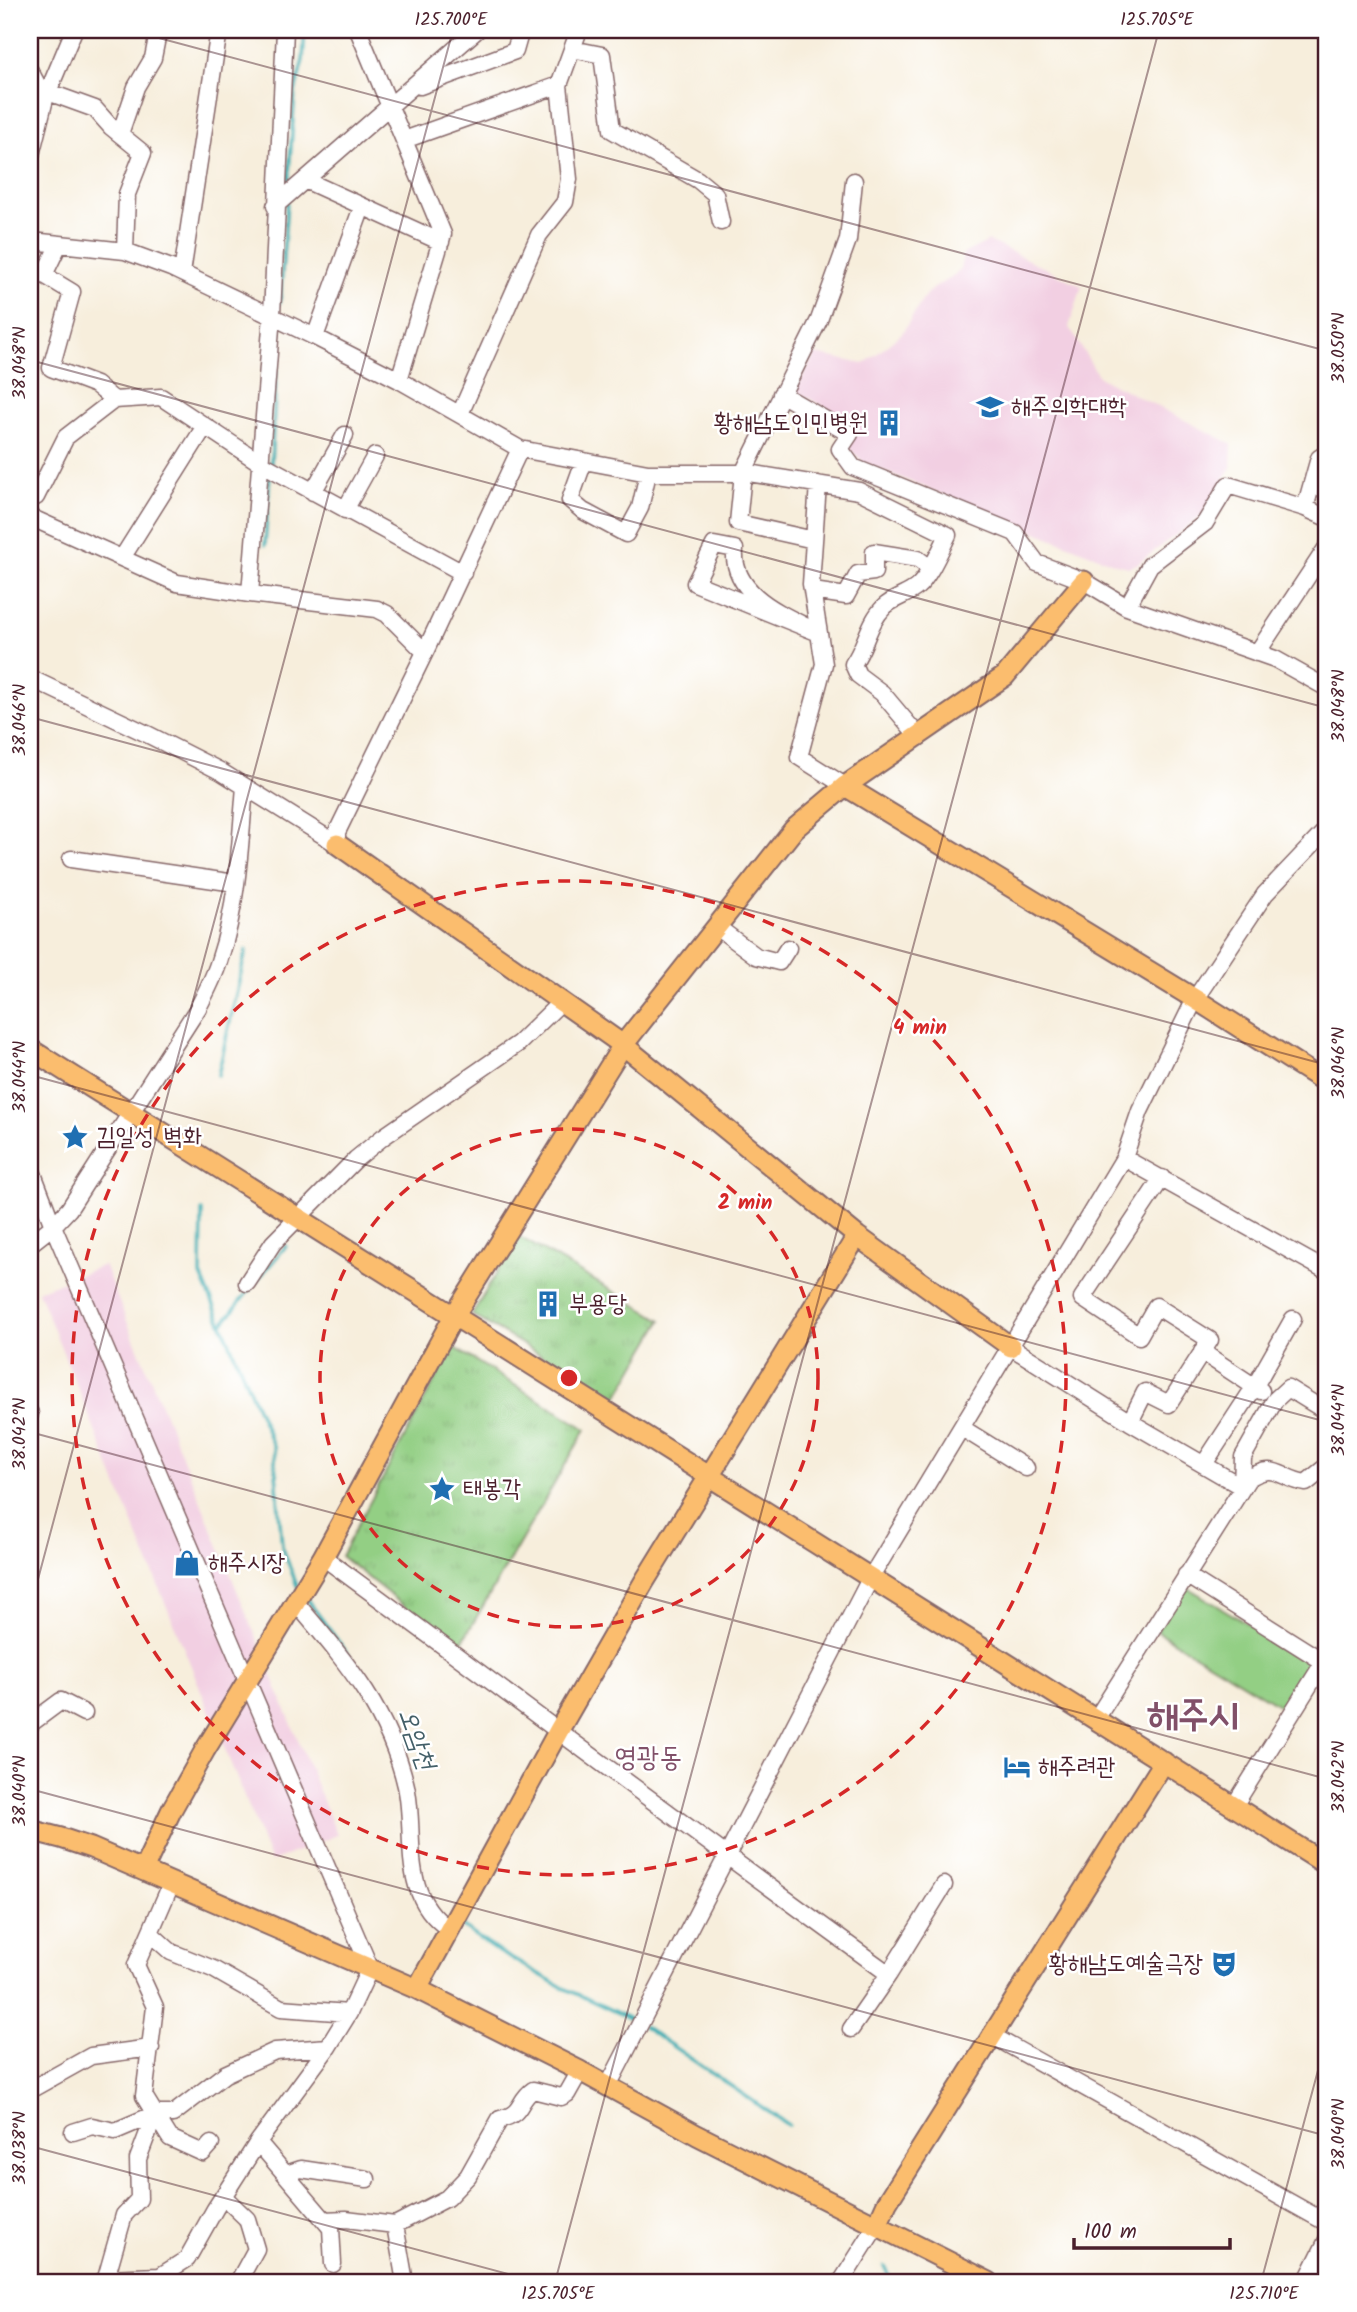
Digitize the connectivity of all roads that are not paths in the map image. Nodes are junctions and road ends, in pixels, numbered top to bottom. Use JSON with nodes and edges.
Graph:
{"nodes":[{"id":1,"x":74,"y":30,"type":"edge"},
{"id":2,"x":149,"y":30,"type":"edge"},
{"id":3,"x":219,"y":30,"type":"edge"},
{"id":4,"x":285,"y":30,"type":"edge"},
{"id":5,"x":358,"y":30,"type":"edge"},
{"id":6,"x":477,"y":30,"type":"edge"},
{"id":7,"x":521,"y":30,"type":"edge"},
{"id":8,"x":579,"y":30,"type":"edge"},
{"id":9,"x":572,"y":49,"type":"junction"},
{"id":10,"x":30,"y":71,"type":"edge"},
{"id":11,"x":559,"y":85,"type":"junction"},
{"id":12,"x":412,"y":89,"type":"junction"},
{"id":13,"x":47,"y":96,"type":"junction"},
{"id":14,"x":390,"y":107,"type":"junction"},
{"id":15,"x":120,"y":134,"type":"junction"},
{"id":16,"x":404,"y":140,"type":"junction"},
{"id":17,"x":30,"y":159,"type":"edge"},
{"id":18,"x":305,"y":180,"type":"junction"},
{"id":19,"x":854,"y":181,"type":"dead end"},
{"id":20,"x":275,"y":206,"type":"junction"},
{"id":21,"x":362,"y":206,"type":"junction"},
{"id":22,"x":721,"y":222,"type":"dead end"},
{"id":23,"x":30,"y":235,"type":"edge"},
{"id":24,"x":441,"y":242,"type":"junction"},
{"id":25,"x":59,"y":244,"type":"junction"},
{"id":26,"x":125,"y":251,"type":"junction"},
{"id":27,"x":37,"y":273,"type":"edge"},
{"id":28,"x":182,"y":274,"type":"junction"},
{"id":29,"x":277,"y":318,"type":"junction"},
{"id":30,"x":315,"y":337,"type":"junction"},
{"id":31,"x":399,"y":380,"type":"junction"},
{"id":32,"x":781,"y":394,"type":"junction"},
{"id":33,"x":114,"y":400,"type":"junction"},
{"id":34,"x":460,"y":414,"type":"junction"},
{"id":35,"x":205,"y":426,"type":"junction"},
{"id":36,"x":345,"y":435,"type":"dead end"},
{"id":37,"x":520,"y":449,"type":"junction"},
{"id":38,"x":1327,"y":453,"type":"edge"},
{"id":39,"x":375,"y":456,"type":"dead end"},
{"id":40,"x":584,"y":461,"type":"junction"},
{"id":41,"x":259,"y":462,"type":"junction"},
{"id":42,"x":648,"y":473,"type":"junction"},
{"id":43,"x":743,"y":473,"type":"junction"},
{"id":44,"x":818,"y":484,"type":"junction"},
{"id":45,"x":34,"y":487,"type":"edge"},
{"id":46,"x":313,"y":492,"type":"junction"},
{"id":47,"x":30,"y":508,"type":"edge"},
{"id":48,"x":1305,"y":508,"type":"junction"},
{"id":49,"x":345,"y":510,"type":"junction"},
{"id":50,"x":30,"y":517,"type":"edge"},
{"id":51,"x":1327,"y":518,"type":"edge"},
{"id":52,"x":814,"y":540,"type":"junction"},
{"id":53,"x":1327,"y":547,"type":"edge"},
{"id":54,"x":122,"y":558,"type":"junction"},
{"id":55,"x":930,"y":568,"type":"junction"},
{"id":56,"x":463,"y":573,"type":"junction"},
{"id":57,"x":1084,"y":580,"type":"junction"},
{"id":58,"x":813,"y":591,"type":"junction"},
{"id":59,"x":250,"y":594,"type":"junction"},
{"id":60,"x":1127,"y":607,"type":"junction"},
{"id":61,"x":819,"y":633,"type":"junction"},
{"id":62,"x":425,"y":652,"type":"junction"},
{"id":63,"x":1257,"y":653,"type":"junction"},
{"id":64,"x":30,"y":678,"type":"edge"},
{"id":65,"x":1327,"y":688,"type":"edge"},
{"id":66,"x":919,"y":737,"type":"junction"},
{"id":67,"x":845,"y":786,"type":"junction"},
{"id":68,"x":245,"y":787,"type":"junction"},
{"id":69,"x":1327,"y":829,"type":"edge"},
{"id":70,"x":337,"y":844,"type":"junction"},
{"id":71,"x":71,"y":859,"type":"dead end"},
{"id":72,"x":235,"y":883,"type":"junction"},
{"id":73,"x":717,"y":927,"type":"junction"},
{"id":74,"x":788,"y":948,"type":"dead end"},
{"id":75,"x":1195,"y":999,"type":"junction"},
{"id":76,"x":561,"y":1002,"type":"junction"},
{"id":77,"x":623,"y":1045,"type":"junction"},
{"id":78,"x":30,"y":1049,"type":"edge"},
{"id":79,"x":1327,"y":1083,"type":"edge"},
{"id":80,"x":132,"y":1112,"type":"junction"},
{"id":81,"x":1124,"y":1158,"type":"junction"},
{"id":82,"x":30,"y":1166,"type":"edge"},
{"id":83,"x":1162,"y":1178,"type":"junction"},
{"id":84,"x":299,"y":1218,"type":"junction"},
{"id":85,"x":53,"y":1226,"type":"junction"},
{"id":86,"x":856,"y":1236,"type":"junction"},
{"id":87,"x":30,"y":1244,"type":"edge"},
{"id":88,"x":1327,"y":1271,"type":"edge"},
{"id":89,"x":247,"y":1283,"type":"dead end"},
{"id":90,"x":454,"y":1316,"type":"junction"},
{"id":91,"x":1293,"y":1319,"type":"dead end"},
{"id":92,"x":1011,"y":1347,"type":"junction"},
{"id":93,"x":1202,"y":1352,"type":"junction"},
{"id":94,"x":1255,"y":1386,"type":"junction"},
{"id":95,"x":1275,"y":1400,"type":"junction"},
{"id":96,"x":1327,"y":1412,"type":"edge"},
{"id":97,"x":1130,"y":1422,"type":"junction"},
{"id":98,"x":962,"y":1428,"type":"junction"},
{"id":99,"x":1204,"y":1464,"type":"junction"},
{"id":100,"x":1327,"y":1466,"type":"edge"},
{"id":101,"x":1026,"y":1468,"type":"dead end"},
{"id":102,"x":710,"y":1477,"type":"junction"},
{"id":103,"x":1242,"y":1486,"type":"junction"},
{"id":104,"x":323,"y":1557,"type":"junction"},
{"id":105,"x":1186,"y":1575,"type":"junction"},
{"id":106,"x":871,"y":1577,"type":"junction"},
{"id":107,"x":296,"y":1603,"type":"junction"},
{"id":108,"x":1326,"y":1659,"type":"edge"},
{"id":109,"x":248,"y":1682,"type":"junction"},
{"id":110,"x":84,"y":1713,"type":"dead end"},
{"id":111,"x":1096,"y":1719,"type":"junction"},
{"id":112,"x":30,"y":1724,"type":"edge"},
{"id":113,"x":559,"y":1730,"type":"junction"},
{"id":114,"x":1164,"y":1762,"type":"junction"},
{"id":115,"x":1234,"y":1806,"type":"junction"},
{"id":116,"x":30,"y":1830,"type":"edge"},
{"id":117,"x":727,"y":1858,"type":"junction"},
{"id":118,"x":1327,"y":1865,"type":"edge"},
{"id":119,"x":143,"y":1870,"type":"junction"},
{"id":120,"x":172,"y":1882,"type":"junction"},
{"id":121,"x":944,"y":1885,"type":"dead end"},
{"id":122,"x":453,"y":1922,"type":"junction"},
{"id":123,"x":150,"y":1933,"type":"junction"},
{"id":124,"x":370,"y":1968,"type":"junction"},
{"id":125,"x":889,"y":1974,"type":"junction"},
{"id":126,"x":417,"y":1989,"type":"junction"},
{"id":127,"x":349,"y":2012,"type":"junction"},
{"id":128,"x":851,"y":2029,"type":"dead end"},
{"id":129,"x":992,"y":2035,"type":"junction"},
{"id":130,"x":328,"y":2047,"type":"junction"},
{"id":131,"x":151,"y":2048,"type":"junction"},
{"id":132,"x":580,"y":2071,"type":"junction"},
{"id":133,"x":608,"y":2086,"type":"junction"},
{"id":134,"x":30,"y":2090,"type":"edge"},
{"id":135,"x":155,"y":2115,"type":"junction"},
{"id":136,"x":73,"y":2132,"type":"dead end"},
{"id":137,"x":258,"y":2141,"type":"junction"},
{"id":138,"x":211,"y":2144,"type":"dead end"},
{"id":139,"x":286,"y":2174,"type":"junction"},
{"id":140,"x":367,"y":2179,"type":"dead end"},
{"id":141,"x":223,"y":2196,"type":"junction"},
{"id":142,"x":324,"y":2220,"type":"junction"},
{"id":143,"x":1327,"y":2223,"type":"edge"},
{"id":144,"x":395,"y":2225,"type":"junction"},
{"id":145,"x":877,"y":2225,"type":"junction"},
{"id":146,"x":1327,"y":2240,"type":"edge"},
{"id":147,"x":334,"y":2264,"type":"dead end"},
{"id":148,"x":148,"y":2279,"type":"edge"},
{"id":149,"x":104,"y":2280,"type":"edge"},
{"id":150,"x":238,"y":2282,"type":"edge"},
{"id":151,"x":405,"y":2282,"type":"edge"},
{"id":152,"x":841,"y":2282,"type":"edge"},
{"id":153,"x":989,"y":2282,"type":"edge"},
{"id":154,"x":1306,"y":2282,"type":"edge"}],
"edges":[{"from":1,"to":13,"type":"street"},
{"from":2,"to":15,"type":"street"},
{"from":3,"to":28,"type":"street"},
{"from":4,"to":20,"type":"street"},
{"from":5,"to":14,"type":"street"},
{"from":6,"to":12,"type":"street"},
{"from":7,"to":12,"type":"street"},
{"from":8,"to":9,"type":"street"},
{"from":9,"to":11,"type":"street"},
{"from":9,"to":22,"type":"street"},
{"from":10,"to":13,"type":"street"},
{"from":11,"to":16,"type":"street"},
{"from":11,"to":34,"type":"street"},
{"from":12,"to":14,"type":"street"},
{"from":13,"to":15,"type":"street"},
{"from":13,"to":17,"type":"street"},
{"from":14,"to":16,"type":"street"},
{"from":14,"to":18,"type":"street"},
{"from":15,"to":26,"type":"street"},
{"from":16,"to":24,"type":"street"},
{"from":18,"to":20,"type":"street"},
{"from":18,"to":21,"type":"street"},
{"from":19,"to":32,"type":"street"},
{"from":20,"to":29,"type":"street"},
{"from":21,"to":24,"type":"street"},
{"from":21,"to":30,"type":"street"},
{"from":23,"to":25,"type":"street"},
{"from":24,"to":31,"type":"street"},
{"from":25,"to":26,"type":"street"},
{"from":25,"to":27,"type":"street"},
{"from":26,"to":28,"type":"street"},
{"from":27,"to":33,"type":"street"},
{"from":28,"to":29,"type":"street"},
{"from":29,"to":30,"type":"street"},
{"from":29,"to":41,"type":"street"},
{"from":30,"to":31,"type":"street"},
{"from":31,"to":34,"type":"street"},
{"from":32,"to":43,"type":"street"},
{"from":32,"to":57,"type":"street"},
{"from":33,"to":35,"type":"street"},
{"from":33,"to":45,"type":"street"},
{"from":34,"to":37,"type":"street"},
{"from":35,"to":41,"type":"street"},
{"from":35,"to":54,"type":"street"},
{"from":36,"to":46,"type":"street"},
{"from":37,"to":40,"type":"street"},
{"from":37,"to":56,"type":"street"},
{"from":38,"to":48,"type":"street"},
{"from":39,"to":49,"type":"street"},
{"from":40,"to":42,"type":"street"},
{"from":40,"to":42,"type":"street"},
{"from":41,"to":46,"type":"street"},
{"from":41,"to":59,"type":"street"},
{"from":42,"to":43,"type":"street"},
{"from":43,"to":44,"type":"street"},
{"from":43,"to":52,"type":"street"},
{"from":44,"to":52,"type":"street"},
{"from":44,"to":55,"type":"street"},
{"from":45,"to":47,"type":"street"},
{"from":46,"to":49,"type":"street"},
{"from":48,"to":51,"type":"street"},
{"from":48,"to":60,"type":"street"},
{"from":49,"to":56,"type":"street"},
{"from":50,"to":54,"type":"street"},
{"from":52,"to":58,"type":"street"},
{"from":53,"to":63,"type":"street"},
{"from":54,"to":59,"type":"street"},
{"from":55,"to":58,"type":"street"},
{"from":55,"to":66,"type":"street"},
{"from":56,"to":62,"type":"street"},
{"from":57,"to":60,"type":"street"},
{"from":57,"to":66,"type":"main road"},
{"from":58,"to":61,"type":"street"},
{"from":59,"to":62,"type":"street"},
{"from":60,"to":63,"type":"street"},
{"from":61,"to":61,"type":"street"},
{"from":61,"to":67,"type":"street"},
{"from":62,"to":70,"type":"street"},
{"from":63,"to":65,"type":"street"},
{"from":64,"to":68,"type":"street"},
{"from":66,"to":67,"type":"main road"},
{"from":67,"to":73,"type":"main road"},
{"from":67,"to":75,"type":"main road"},
{"from":68,"to":70,"type":"street"},
{"from":68,"to":72,"type":"street"},
{"from":69,"to":75,"type":"street"},
{"from":70,"to":76,"type":"main road"},
{"from":71,"to":72,"type":"street"},
{"from":72,"to":80,"type":"street"},
{"from":73,"to":74,"type":"street"},
{"from":73,"to":77,"type":"main road"},
{"from":75,"to":79,"type":"main road"},
{"from":75,"to":81,"type":"street"},
{"from":76,"to":77,"type":"main road"},
{"from":76,"to":84,"type":"street"},
{"from":77,"to":86,"type":"main road"},
{"from":77,"to":90,"type":"main road"},
{"from":78,"to":80,"type":"main road"},
{"from":80,"to":84,"type":"main road"},
{"from":80,"to":85,"type":"street"},
{"from":81,"to":83,"type":"street"},
{"from":81,"to":92,"type":"street"},
{"from":82,"to":85,"type":"street"},
{"from":83,"to":88,"type":"street"},
{"from":83,"to":93,"type":"street"},
{"from":84,"to":89,"type":"street"},
{"from":84,"to":90,"type":"main road"},
{"from":85,"to":87,"type":"street"},
{"from":85,"to":109,"type":"street"},
{"from":86,"to":92,"type":"main road"},
{"from":86,"to":102,"type":"main road"},
{"from":90,"to":102,"type":"main road"},
{"from":90,"to":104,"type":"main road"},
{"from":91,"to":94,"type":"street"},
{"from":92,"to":97,"type":"street"},
{"from":92,"to":98,"type":"street"},
{"from":93,"to":94,"type":"street"},
{"from":93,"to":97,"type":"street"},
{"from":94,"to":95,"type":"street"},
{"from":94,"to":99,"type":"street"},
{"from":95,"to":96,"type":"street"},
{"from":95,"to":103,"type":"street"},
{"from":97,"to":99,"type":"street"},
{"from":98,"to":101,"type":"street"},
{"from":98,"to":106,"type":"street"},
{"from":99,"to":103,"type":"street"},
{"from":100,"to":103,"type":"street"},
{"from":102,"to":106,"type":"main road"},
{"from":102,"to":113,"type":"main road"},
{"from":103,"to":105,"type":"street"},
{"from":104,"to":107,"type":"main road"},
{"from":104,"to":113,"type":"street"},
{"from":105,"to":108,"type":"street"},
{"from":105,"to":111,"type":"street"},
{"from":106,"to":111,"type":"main road"},
{"from":106,"to":117,"type":"street"},
{"from":107,"to":109,"type":"main road"},
{"from":107,"to":122,"type":"street"},
{"from":108,"to":115,"type":"street"},
{"from":109,"to":119,"type":"main road"},
{"from":109,"to":124,"type":"street"},
{"from":110,"to":112,"type":"street"},
{"from":111,"to":114,"type":"main road"},
{"from":113,"to":117,"type":"street"},
{"from":113,"to":122,"type":"main road"},
{"from":114,"to":115,"type":"main road"},
{"from":114,"to":129,"type":"main road"},
{"from":115,"to":118,"type":"main road"},
{"from":116,"to":119,"type":"main road"},
{"from":117,"to":125,"type":"street"},
{"from":117,"to":133,"type":"street"},
{"from":119,"to":120,"type":"main road"},
{"from":120,"to":123,"type":"street"},
{"from":120,"to":124,"type":"main road"},
{"from":121,"to":125,"type":"street"},
{"from":122,"to":126,"type":"main road"},
{"from":123,"to":127,"type":"street"},
{"from":123,"to":131,"type":"street"},
{"from":124,"to":126,"type":"main road"},
{"from":124,"to":127,"type":"street"},
{"from":125,"to":128,"type":"street"},
{"from":126,"to":132,"type":"main road"},
{"from":127,"to":130,"type":"street"},
{"from":129,"to":143,"type":"street"},
{"from":129,"to":145,"type":"main road"},
{"from":130,"to":135,"type":"street"},
{"from":130,"to":137,"type":"street"},
{"from":131,"to":134,"type":"street"},
{"from":131,"to":135,"type":"street"},
{"from":132,"to":133,"type":"main road"},
{"from":132,"to":144,"type":"street"},
{"from":133,"to":145,"type":"main road"},
{"from":135,"to":136,"type":"street"},
{"from":135,"to":138,"type":"street"},
{"from":135,"to":149,"type":"street"},
{"from":137,"to":139,"type":"street"},
{"from":137,"to":141,"type":"street"},
{"from":139,"to":140,"type":"street"},
{"from":139,"to":142,"type":"street"},
{"from":141,"to":148,"type":"street"},
{"from":141,"to":150,"type":"street"},
{"from":142,"to":144,"type":"street"},
{"from":142,"to":147,"type":"street"},
{"from":144,"to":151,"type":"street"},
{"from":145,"to":152,"type":"street"},
{"from":145,"to":153,"type":"main road"},
{"from":146,"to":154,"type":"street"},
{"from":148,"to":149,"type":"street"}]}
